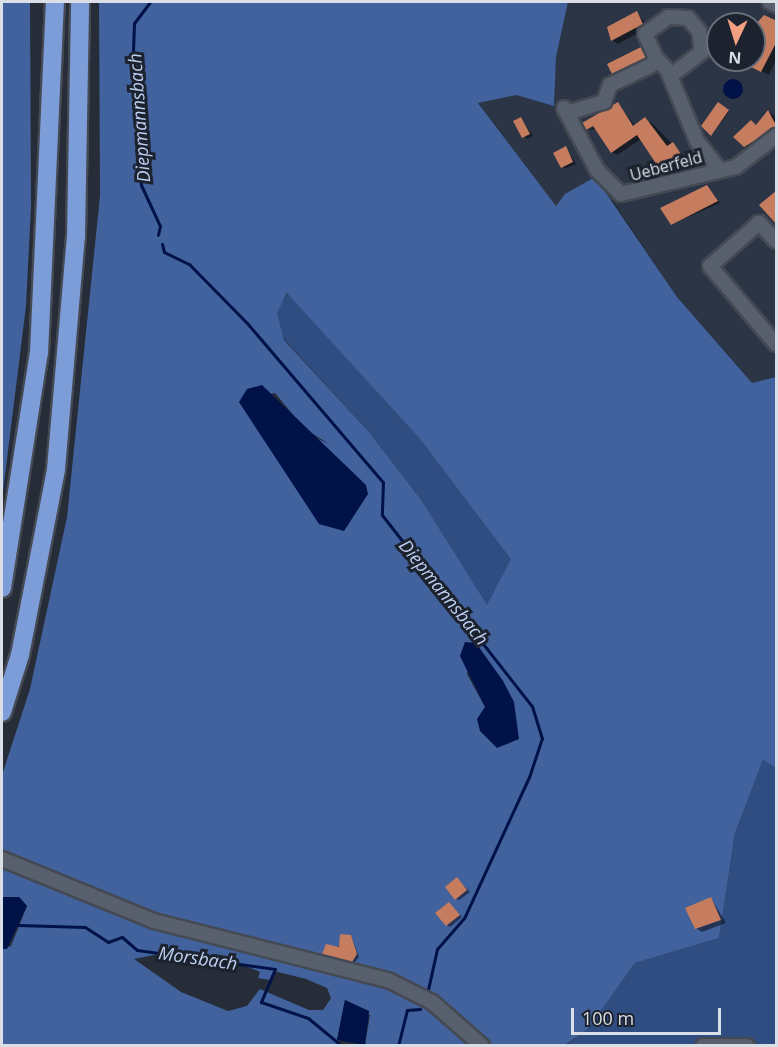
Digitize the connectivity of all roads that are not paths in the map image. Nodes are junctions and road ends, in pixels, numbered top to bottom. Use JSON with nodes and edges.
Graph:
{"nodes":[{"id":1,"x":54,"y":2,"type":"edge"},
{"id":2,"x":80,"y":2,"type":"edge"},
{"id":3,"x":770,"y":2,"type":"edge"},
{"id":4,"x":777,"y":5,"type":"edge"},
{"id":5,"x":659,"y":61,"type":"junction"},
{"id":6,"x":669,"y":74,"type":"junction"},
{"id":7,"x":777,"y":136,"type":"edge"},
{"id":8,"x":720,"y":170,"type":"junction"},
{"id":9,"x":777,"y":241,"type":"edge"},
{"id":10,"x":777,"y":344,"type":"edge"},
{"id":11,"x":2,"y":588,"type":"edge"},
{"id":12,"x":2,"y":712,"type":"edge"},
{"id":13,"x":2,"y":859,"type":"edge"},
{"id":14,"x":482,"y":1046,"type":"edge"},
{"id":15,"x":703,"y":1046,"type":"edge"},
{"id":16,"x":747,"y":1046,"type":"edge"}],
"edges":[{"from":1,"to":11,"type":"highway"},
{"from":2,"to":12,"type":"highway"},
{"from":3,"to":4,"type":"street"},
{"from":5,"to":6,"type":"street"},
{"from":5,"to":6,"type":"street"},
{"from":5,"to":8,"type":"street","name":"Ueberfeld"},
{"from":6,"to":8,"type":"street"},
{"from":7,"to":8,"type":"street","name":"Ueberfeld"},
{"from":9,"to":10,"type":"street"},
{"from":13,"to":14,"type":"street"},
{"from":15,"to":16,"type":"street"}]}
